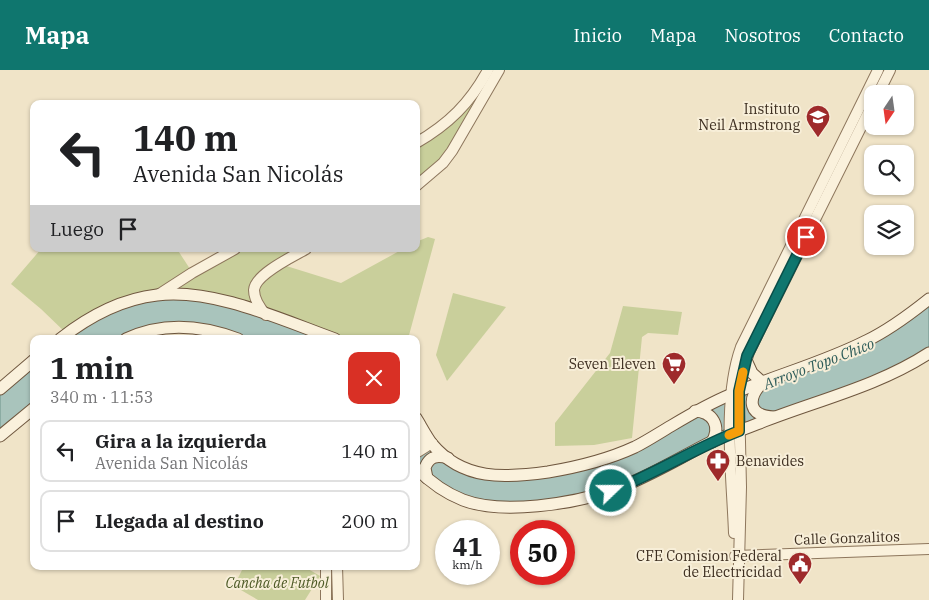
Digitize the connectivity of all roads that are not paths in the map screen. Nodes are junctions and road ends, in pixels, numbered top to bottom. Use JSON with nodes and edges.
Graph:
{"nodes":[{"id":1,"x":488,"y":70,"type":"edge"},
{"id":2,"x":499,"y":70,"type":"edge"},
{"id":3,"x":878,"y":70,"type":"edge"},
{"id":4,"x":890,"y":70,"type":"edge"},
{"id":5,"x":882,"y":85,"type":"edge"},
{"id":6,"x":864,"y":121,"type":"edge"},
{"id":7,"x":420,"y":140,"type":"edge"},
{"id":8,"x":420,"y":183,"type":"edge"},
{"id":9,"x":230,"y":252,"type":"edge"},
{"id":10,"x":301,"y":252,"type":"edge"},
{"id":11,"x":158,"y":295,"type":"junction"},
{"id":12,"x":929,"y":299,"type":"edge"},
{"id":13,"x":266,"y":315,"type":"junction"},
{"id":14,"x":65,"y":335,"type":"edge"},
{"id":15,"x":135,"y":335,"type":"edge"},
{"id":16,"x":227,"y":335,"type":"edge"},
{"id":17,"x":324,"y":335,"type":"edge"},
{"id":18,"x":929,"y":354,"type":"edge"},
{"id":19,"x":746,"y":360,"type":"junction"},
{"id":20,"x":30,"y":363,"type":"edge"},
{"id":21,"x":761,"y":384,"type":"junction"},
{"id":22,"x":0,"y":389,"type":"edge"},
{"id":23,"x":735,"y":395,"type":"junction"},
{"id":24,"x":30,"y":411,"type":"edge"},
{"id":25,"x":698,"y":412,"type":"junction"},
{"id":26,"x":770,"y":417,"type":"junction"},
{"id":27,"x":420,"y":425,"type":"edge"},
{"id":28,"x":734,"y":429,"type":"junction"},
{"id":29,"x":0,"y":436,"type":"edge"},
{"id":30,"x":429,"y":439,"type":"junction"},
{"id":31,"x":714,"y":440,"type":"junction"},
{"id":32,"x":420,"y":442,"type":"edge"},
{"id":33,"x":420,"y":449,"type":"edge"},
{"id":34,"x":448,"y":458,"type":"junction"},
{"id":35,"x":421,"y":478,"type":"edge"},
{"id":36,"x":488,"y":506,"type":"junction"},
{"id":37,"x":929,"y":549,"type":"edge"},
{"id":38,"x":738,"y":557,"type":"junction"},
{"id":39,"x":326,"y":570,"type":"edge"},
{"id":40,"x":337,"y":570,"type":"edge"},
{"id":41,"x":326,"y":583,"type":"junction"},
{"id":42,"x":338,"y":583,"type":"junction"},
{"id":43,"x":326,"y":600,"type":"edge"},
{"id":44,"x":338,"y":600,"type":"edge"},
{"id":45,"x":738,"y":600,"type":"edge"}],
"edges":[{"from":1,"to":7,"type":"street"},
{"from":2,"to":8,"type":"street"},
{"from":3,"to":23,"type":"street"},
{"from":4,"to":5,"type":"street"},
{"from":6,"to":19,"type":"street"},
{"from":9,"to":11,"type":"street"},
{"from":10,"to":13,"type":"street"},
{"from":11,"to":13,"type":"main road"},
{"from":11,"to":14,"type":"main road"},
{"from":12,"to":21,"type":"main road"},
{"from":13,"to":17,"type":"main road"},
{"from":15,"to":16,"type":"main road"},
{"from":18,"to":26,"type":"main road"},
{"from":19,"to":21,"type":"main road"},
{"from":19,"to":23,"type":"street"},
{"from":20,"to":22,"type":"main road"},
{"from":21,"to":23,"type":"main road"},
{"from":21,"to":26,"type":"main road"},
{"from":23,"to":25,"type":"main road"},
{"from":23,"to":28,"type":"street"},
{"from":24,"to":29,"type":"main road"},
{"from":25,"to":31,"type":"main road"},
{"from":25,"to":34,"type":"main road"},
{"from":26,"to":28,"type":"main road"},
{"from":27,"to":30,"type":"main road"},
{"from":28,"to":31,"type":"main road"},
{"from":28,"to":38,"type":"street"},
{"from":30,"to":32,"type":"street"},
{"from":30,"to":33,"type":"street"},
{"from":30,"to":34,"type":"main road"},
{"from":31,"to":36,"type":"main road"},
{"from":34,"to":35,"type":"main road"},
{"from":35,"to":36,"type":"main road"},
{"from":35,"to":36,"type":"main road"},
{"from":37,"to":38,"type":"street","name":"Calle Gonzalitos"},
{"from":38,"to":45,"type":"street"},
{"from":39,"to":41,"type":"street"},
{"from":40,"to":42,"type":"street"},
{"from":41,"to":42,"type":"street"},
{"from":41,"to":43,"type":"street"},
{"from":42,"to":44,"type":"street"}]}
